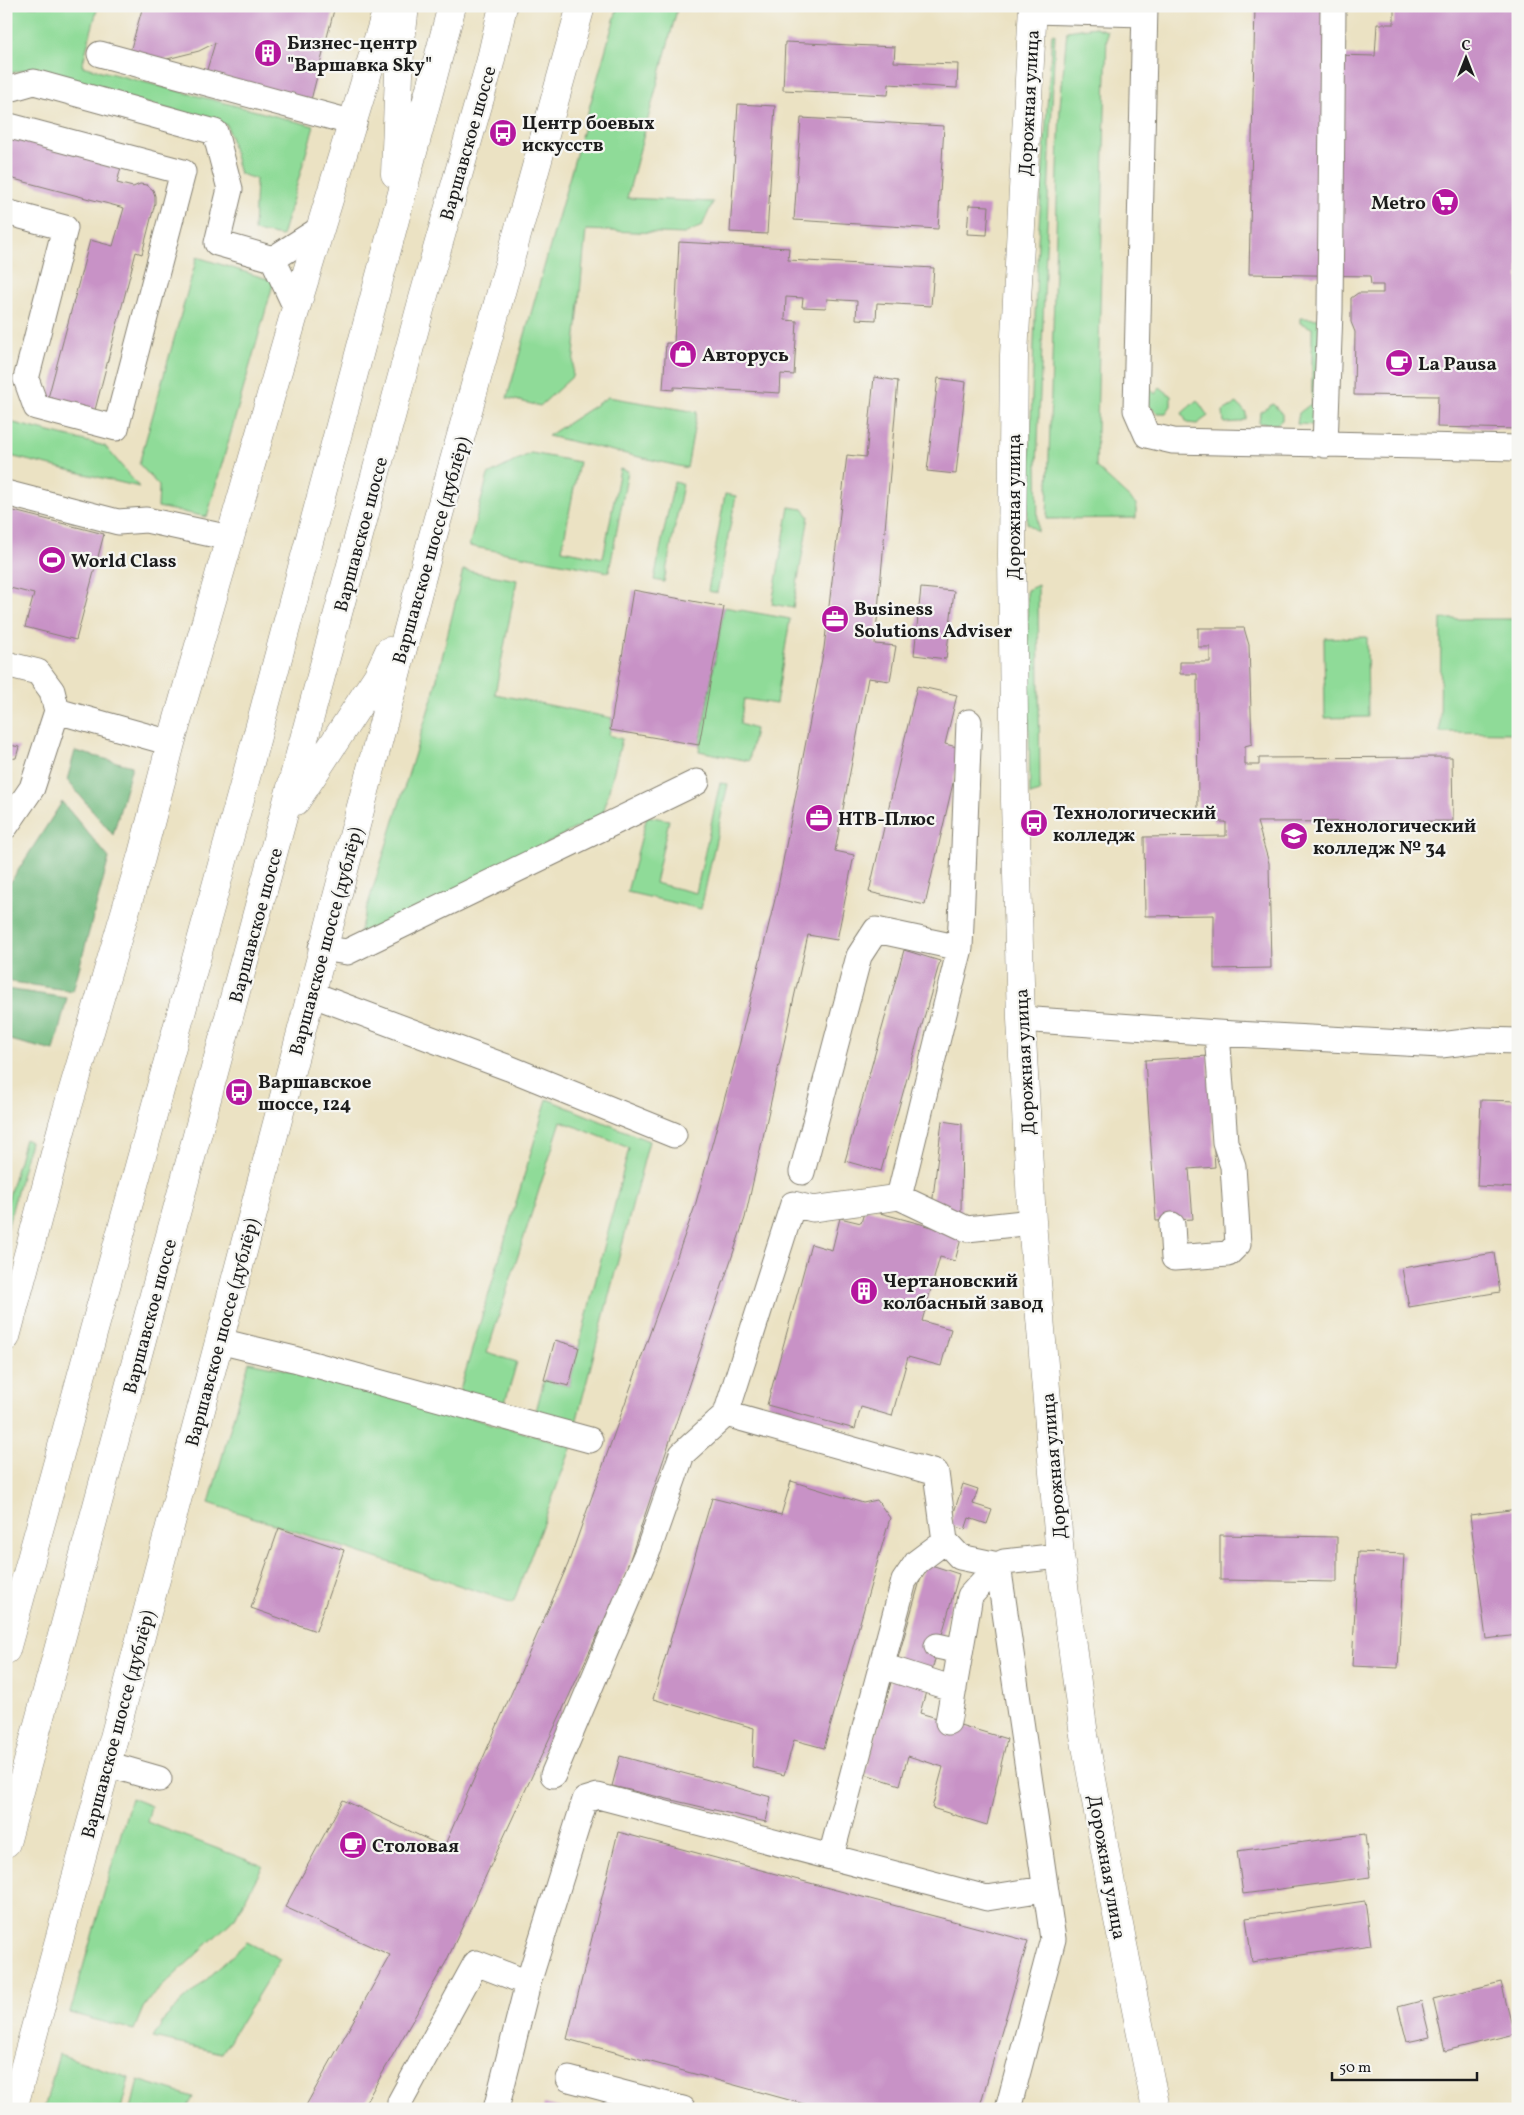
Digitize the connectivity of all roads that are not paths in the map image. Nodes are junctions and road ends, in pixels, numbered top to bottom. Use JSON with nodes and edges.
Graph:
{"nodes":[{"id":1,"x":388,"y":6,"type":"edge"},
{"id":2,"x":405,"y":6,"type":"edge"},
{"id":3,"x":452,"y":6,"type":"edge"},
{"id":4,"x":503,"y":6,"type":"edge"},
{"id":5,"x":581,"y":6,"type":"edge"},
{"id":6,"x":1334,"y":6,"type":"edge"},
{"id":7,"x":1033,"y":8,"type":"edge"},
{"id":8,"x":1145,"y":10,"type":"edge"},
{"id":9,"x":100,"y":54,"type":"dead end"},
{"id":10,"x":6,"y":90,"type":"edge"},
{"id":11,"x":354,"y":123,"type":"junction"},
{"id":12,"x":6,"y":125,"type":"edge"},
{"id":13,"x":6,"y":212,"type":"edge"},
{"id":14,"x":393,"y":225,"type":"junction"},
{"id":15,"x":320,"y":229,"type":"junction"},
{"id":16,"x":273,"y":259,"type":"junction"},
{"id":17,"x":296,"y":308,"type":"junction"},
{"id":18,"x":1325,"y":445,"type":"junction"},
{"id":19,"x":1518,"y":448,"type":"edge"},
{"id":20,"x":6,"y":493,"type":"edge"},
{"id":21,"x":230,"y":538,"type":"junction"},
{"id":22,"x":429,"y":550,"type":"junction"},
{"id":23,"x":6,"y":664,"type":"edge"},
{"id":24,"x":57,"y":711,"type":"junction"},
{"id":25,"x":969,"y":722,"type":"dead end"},
{"id":26,"x":171,"y":743,"type":"junction"},
{"id":27,"x":696,"y":782,"type":"dead end"},
{"id":28,"x":283,"y":821,"type":"junction"},
{"id":29,"x":6,"y":826,"type":"edge"},
{"id":30,"x":321,"y":948,"type":"junction"},
{"id":31,"x":960,"y":948,"type":"junction"},
{"id":32,"x":311,"y":994,"type":"junction"},
{"id":33,"x":1021,"y":1019,"type":"junction"},
{"id":34,"x":1217,"y":1033,"type":"junction"},
{"id":35,"x":1518,"y":1041,"type":"edge"},
{"id":36,"x":674,"y":1135,"type":"dead end"},
{"id":37,"x":802,"y":1172,"type":"dead end"},
{"id":38,"x":899,"y":1197,"type":"junction"},
{"id":39,"x":1032,"y":1222,"type":"junction"},
{"id":40,"x":1172,"y":1225,"type":"dead end"},
{"id":41,"x":6,"y":1337,"type":"edge"},
{"id":42,"x":219,"y":1341,"type":"junction"},
{"id":43,"x":726,"y":1414,"type":"junction"},
{"id":44,"x":590,"y":1440,"type":"dead end"},
{"id":45,"x":945,"y":1541,"type":"junction"},
{"id":46,"x":1060,"y":1556,"type":"junction"},
{"id":47,"x":998,"y":1565,"type":"junction"},
{"id":48,"x":6,"y":1650,"type":"edge"},
{"id":49,"x":882,"y":1666,"type":"junction"},
{"id":50,"x":954,"y":1689,"type":"junction"},
{"id":51,"x":948,"y":1722,"type":"dead end"},
{"id":52,"x":107,"y":1764,"type":"junction"},
{"id":53,"x":553,"y":1775,"type":"dead end"},
{"id":54,"x":159,"y":1779,"type":"dead end"},
{"id":55,"x":6,"y":1843,"type":"edge"},
{"id":56,"x":831,"y":1856,"type":"junction"},
{"id":57,"x":1044,"y":1889,"type":"junction"},
{"id":58,"x":528,"y":1983,"type":"junction"},
{"id":59,"x":569,"y":2078,"type":"dead end"},
{"id":60,"x":404,"y":2107,"type":"edge"},
{"id":61,"x":13,"y":2109,"type":"edge"},
{"id":62,"x":496,"y":2109,"type":"edge"},
{"id":63,"x":683,"y":2109,"type":"edge"},
{"id":64,"x":1008,"y":2109,"type":"edge"},
{"id":65,"x":1156,"y":2109,"type":"edge"}],
"edges":[{"from":1,"to":11,"type":"main road"},
{"from":2,"to":14,"type":"main road"},
{"from":3,"to":14,"type":"main road"},
{"from":4,"to":28,"type":"main road","name":"Варшавское шоссе"},
{"from":5,"to":22,"type":"main road","name":"Варшавское шоссе (дублёр)"},
{"from":6,"to":18,"type":"lane"},
{"from":7,"to":8,"type":"lane"},
{"from":7,"to":33,"type":"main road","name":"Дорожная улица"},
{"from":8,"to":18,"type":"lane"},
{"from":9,"to":11,"type":"lane"},
{"from":10,"to":16,"type":"lane"},
{"from":11,"to":15,"type":"main road"},
{"from":12,"to":13,"type":"lane"},
{"from":14,"to":48,"type":"main road"},
{"from":15,"to":16,"type":"lane"},
{"from":15,"to":17,"type":"main road"},
{"from":16,"to":17,"type":"lane"},
{"from":17,"to":21,"type":"main road"},
{"from":18,"to":19,"type":"lane"},
{"from":20,"to":21,"type":"lane"},
{"from":21,"to":26,"type":"main road"},
{"from":22,"to":28,"type":"main road"},
{"from":22,"to":30,"type":"main road","name":"Варшавское шоссе (дублёр)"},
{"from":23,"to":24,"type":"lane"},
{"from":24,"to":26,"type":"lane"},
{"from":24,"to":29,"type":"lane"},
{"from":25,"to":31,"type":"lane"},
{"from":26,"to":41,"type":"main road"},
{"from":27,"to":30,"type":"lane"},
{"from":28,"to":55,"type":"main road","name":"Варшавское шоссе"},
{"from":30,"to":32,"type":"main road","name":"Варшавское шоссе (дублёр)"},
{"from":31,"to":37,"type":"lane"},
{"from":31,"to":38,"type":"lane"},
{"from":32,"to":36,"type":"lane"},
{"from":32,"to":42,"type":"main road","name":"Варшавское шоссе (дублёр)"},
{"from":33,"to":34,"type":"lane"},
{"from":33,"to":39,"type":"main road","name":"Дорожная улица"},
{"from":34,"to":35,"type":"lane"},
{"from":34,"to":40,"type":"lane"},
{"from":38,"to":39,"type":"lane"},
{"from":38,"to":43,"type":"lane"},
{"from":39,"to":46,"type":"main road","name":"Дорожная улица"},
{"from":42,"to":44,"type":"lane"},
{"from":42,"to":52,"type":"main road","name":"Варшавское шоссе (дублёр)"},
{"from":43,"to":45,"type":"lane"},
{"from":43,"to":53,"type":"lane"},
{"from":45,"to":47,"type":"lane"},
{"from":45,"to":49,"type":"lane"},
{"from":46,"to":47,"type":"lane"},
{"from":46,"to":65,"type":"main road","name":"Дорожная улица"},
{"from":47,"to":50,"type":"lane"},
{"from":47,"to":57,"type":"lane"},
{"from":49,"to":50,"type":"lane"},
{"from":49,"to":56,"type":"lane"},
{"from":50,"to":51,"type":"lane"},
{"from":52,"to":54,"type":"lane"},
{"from":52,"to":61,"type":"main road","name":"Варшавское шоссе (дублёр)"},
{"from":56,"to":57,"type":"lane"},
{"from":56,"to":58,"type":"lane"},
{"from":57,"to":64,"type":"lane"},
{"from":58,"to":60,"type":"lane"},
{"from":58,"to":62,"type":"lane"},
{"from":59,"to":63,"type":"lane"}]}
